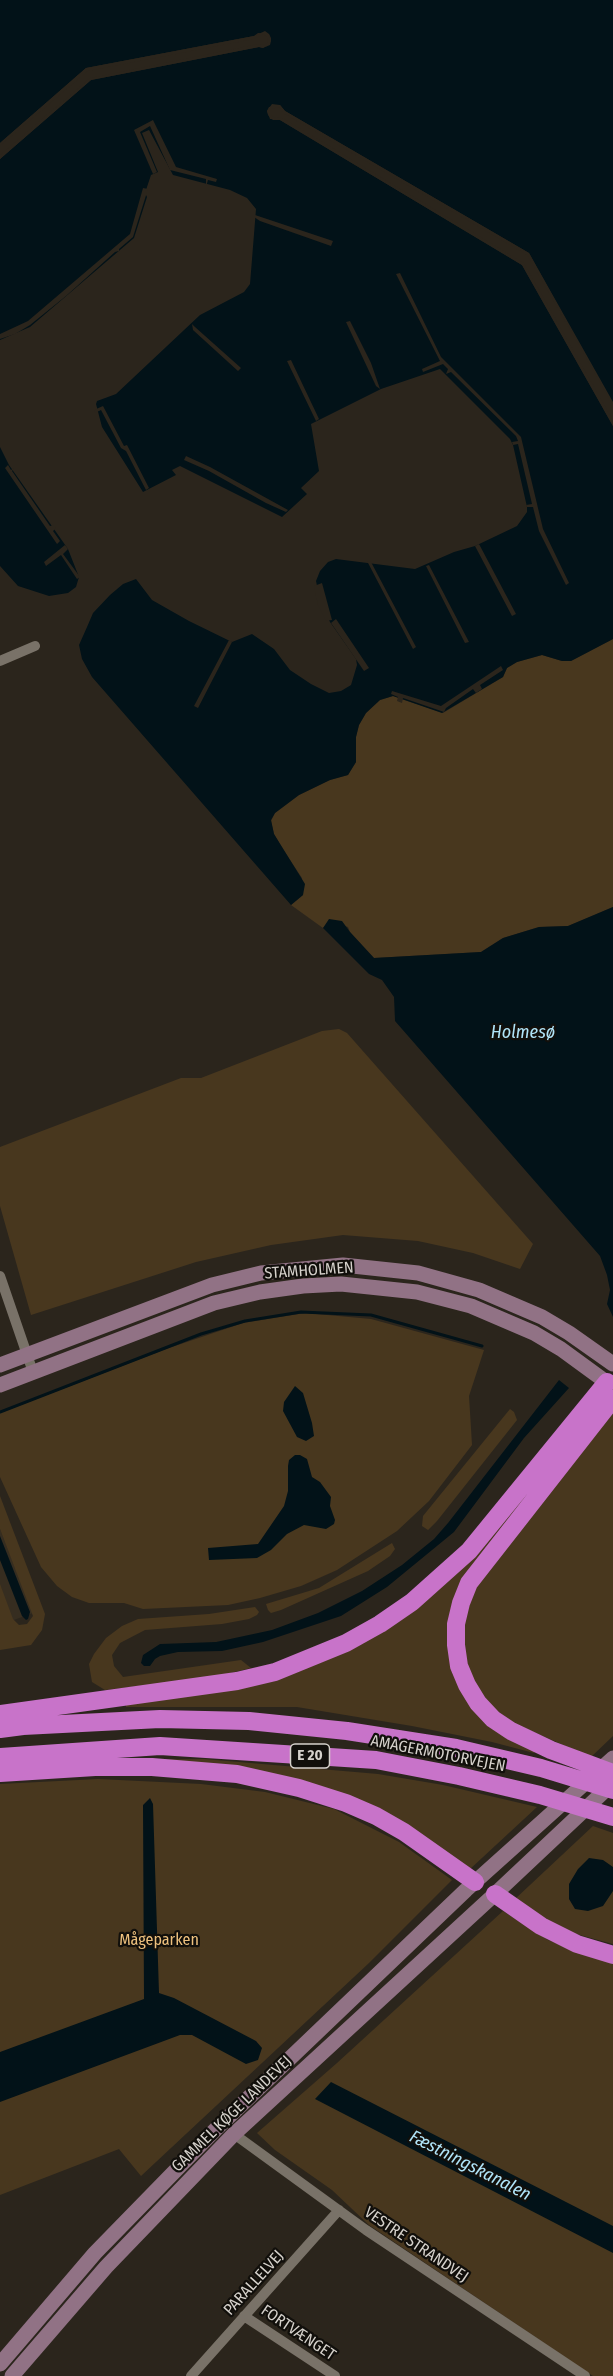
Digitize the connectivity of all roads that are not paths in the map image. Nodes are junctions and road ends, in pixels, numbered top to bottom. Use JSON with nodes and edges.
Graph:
{"nodes":[{"id":1,"x":35,"y":646,"type":"dead end"},
{"id":2,"x":0,"y":661,"type":"edge"},
{"id":3,"x":0,"y":1276,"type":"edge"},
{"id":4,"x":27,"y":1355,"type":"junction"},
{"id":5,"x":613,"y":1364,"type":"edge"},
{"id":6,"x":0,"y":1365,"type":"edge"},
{"id":7,"x":33,"y":1372,"type":"junction"},
{"id":8,"x":0,"y":1385,"type":"edge"},
{"id":9,"x":611,"y":1386,"type":"edge"},
{"id":10,"x":0,"y":1714,"type":"edge"},
{"id":11,"x":0,"y":1729,"type":"edge"},
{"id":12,"x":0,"y":1757,"type":"edge"},
{"id":13,"x":613,"y":1758,"type":"edge"},
{"id":14,"x":0,"y":1773,"type":"edge"},
{"id":15,"x":613,"y":1773,"type":"edge"},
{"id":16,"x":613,"y":1783,"type":"edge"},
{"id":17,"x":613,"y":1790,"type":"edge"},
{"id":18,"x":613,"y":1817,"type":"edge"},
{"id":19,"x":475,"y":1882,"type":"junction"},
{"id":20,"x":495,"y":1894,"type":"junction"},
{"id":21,"x":613,"y":1955,"type":"edge"},
{"id":22,"x":234,"y":2134,"type":"junction"},
{"id":23,"x":339,"y":2210,"type":"junction"},
{"id":24,"x":244,"y":2316,"type":"junction"},
{"id":25,"x":0,"y":2364,"type":"edge"},
{"id":26,"x":12,"y":2376,"type":"edge"},
{"id":27,"x":191,"y":2376,"type":"edge"},
{"id":28,"x":335,"y":2376,"type":"edge"},
{"id":29,"x":585,"y":2376,"type":"edge"}],
"edges":[{"from":1,"to":2,"type":"street"},
{"from":3,"to":4,"type":"street"},
{"from":4,"to":5,"type":"main road","name":"STAMHOLMEN"},
{"from":4,"to":6,"type":"main road","name":"STAMHOLMEN"},
{"from":4,"to":7,"type":"street"},
{"from":7,"to":8,"type":"main road","name":"STAMHOLMEN"},
{"from":7,"to":9,"type":"main road","name":"STAMHOLMEN"},
{"from":9,"to":10,"type":"highway"},
{"from":9,"to":15,"type":"highway"},
{"from":11,"to":17,"type":"highway","name":"AMAGERMOTORVEJEN","number":"E 20"},
{"from":12,"to":18,"type":"highway","name":"AMAGERMOTORVEJEN","number":"E 20"},
{"from":13,"to":19,"type":"main road","name":"GAMMEL KØGE LANDEVEJ"},
{"from":14,"to":19,"type":"highway"},
{"from":16,"to":20,"type":"main road","name":"GAMMEL KØGE LANDEVEJ"},
{"from":19,"to":20,"type":"main road"},
{"from":19,"to":25,"type":"main road","name":"GAMMEL KØGE LANDEVEJ"},
{"from":20,"to":21,"type":"highway"},
{"from":20,"to":22,"type":"main road","name":"GAMMEL KØGE LANDEVEJ"},
{"from":22,"to":23,"type":"street","name":"VESTRE STRANDVEJ"},
{"from":22,"to":26,"type":"main road","name":"GAMMEL KØGE LANDEVEJ"},
{"from":23,"to":24,"type":"street","name":"PARALLELVEJ"},
{"from":23,"to":29,"type":"street","name":"VESTRE STRANDVEJ"},
{"from":24,"to":27,"type":"street","name":"PARALLELVEJ"},
{"from":24,"to":28,"type":"street","name":"FORTVÆNGET"}]}
